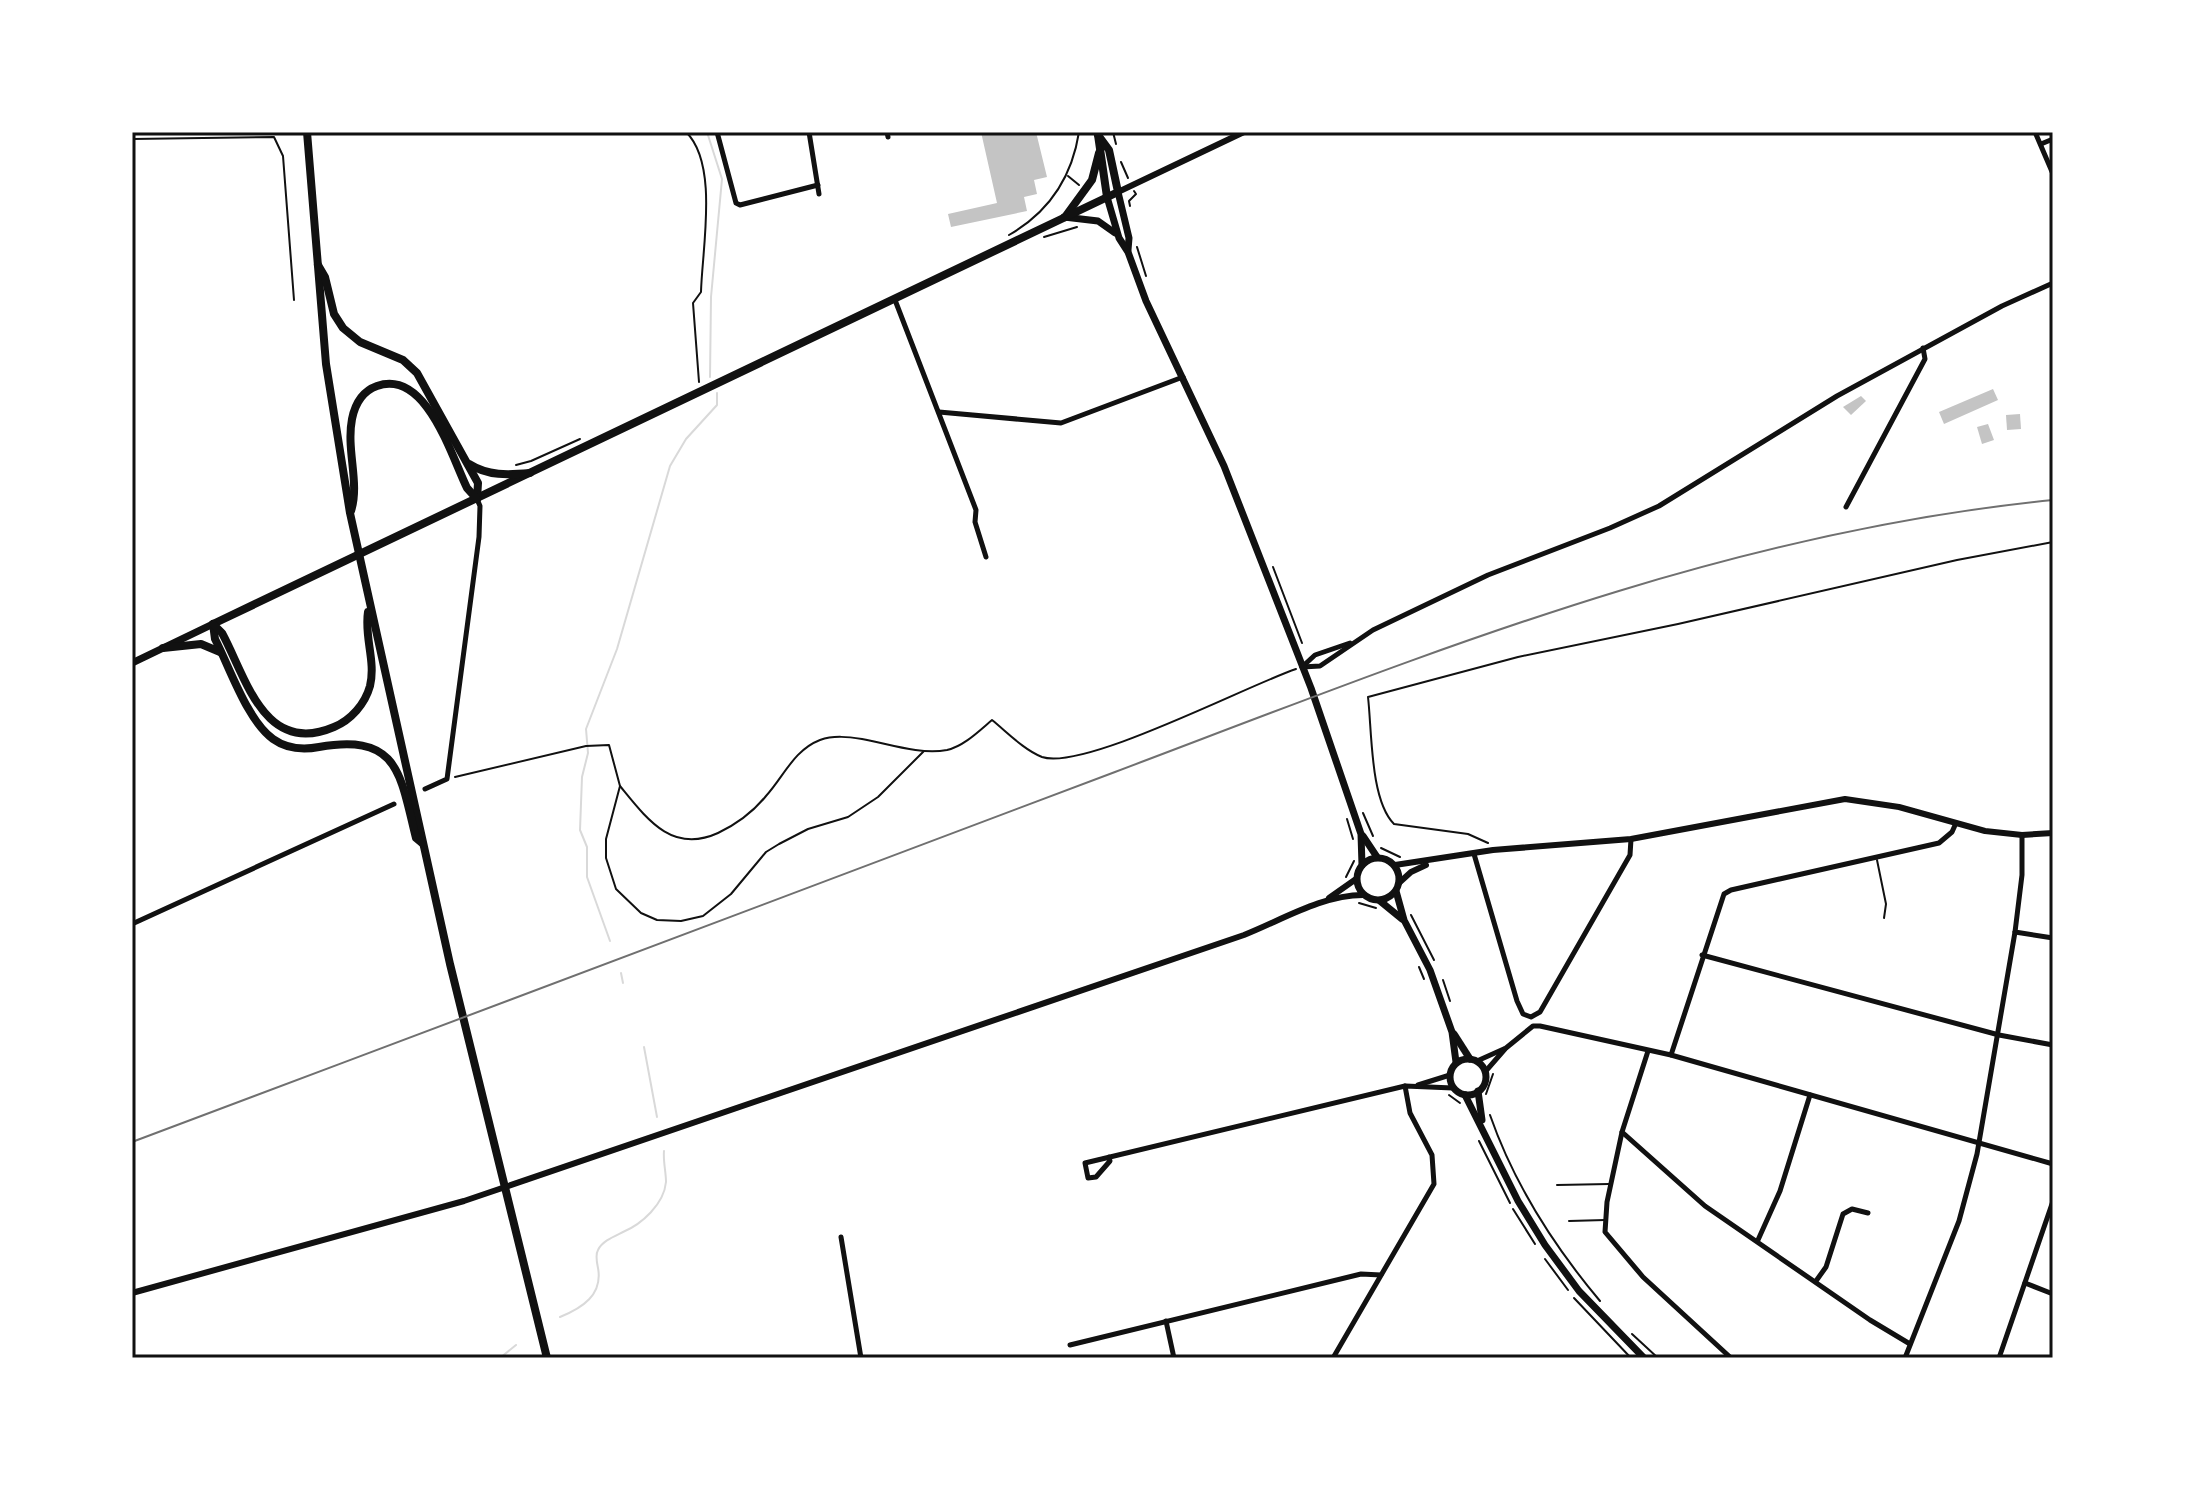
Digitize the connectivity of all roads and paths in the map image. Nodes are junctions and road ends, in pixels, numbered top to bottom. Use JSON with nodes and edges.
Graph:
{"nodes":[{"id":1,"x":307,"y":132,"type":"edge"},
{"id":2,"x":342,"y":132,"type":"edge"},
{"id":3,"x":400,"y":132,"type":"edge"},
{"id":4,"x":686,"y":132,"type":"edge"},
{"id":5,"x":717,"y":132,"type":"edge"},
{"id":6,"x":809,"y":132,"type":"edge"},
{"id":7,"x":1079,"y":132,"type":"edge"},
{"id":8,"x":1244,"y":132,"type":"edge"},
{"id":9,"x":2035,"y":132,"type":"edge"},
{"id":10,"x":1098,"y":134,"type":"edge"},
{"id":11,"x":132,"y":139,"type":"edge"},
{"id":12,"x":2053,"y":139,"type":"edge"},
{"id":13,"x":2041,"y":144,"type":"junction"},
{"id":14,"x":1099,"y":153,"type":"junction"},
{"id":15,"x":1123,"y":172,"type":"dead end"},
{"id":16,"x":2053,"y":174,"type":"edge"},
{"id":17,"x":1128,"y":179,"type":"dead end"},
{"id":18,"x":818,"y":185,"type":"junction"},
{"id":19,"x":1118,"y":192,"type":"junction"},
{"id":20,"x":819,"y":194,"type":"dead end"},
{"id":21,"x":1136,"y":194,"type":"dead end"},
{"id":22,"x":1107,"y":197,"type":"junction"},
{"id":23,"x":1130,"y":207,"type":"dead end"},
{"id":24,"x":1064,"y":217,"type":"junction"},
{"id":25,"x":1119,"y":238,"type":"junction"},
{"id":26,"x":1000,"y":239,"type":"dead end"},
{"id":27,"x":1128,"y":252,"type":"junction"},
{"id":28,"x":317,"y":264,"type":"junction"},
{"id":29,"x":2053,"y":283,"type":"edge"},
{"id":30,"x":894,"y":299,"type":"junction"},
{"id":31,"x":294,"y":300,"type":"dead end"},
{"id":32,"x":1923,"y":348,"type":"junction"},
{"id":33,"x":1183,"y":377,"type":"junction"},
{"id":34,"x":700,"y":385,"type":"dead end"},
{"id":35,"x":939,"y":412,"type":"junction"},
{"id":36,"x":587,"y":436,"type":"dead end"},
{"id":37,"x":466,"y":461,"type":"junction"},
{"id":38,"x":510,"y":466,"type":"dead end"},
{"id":39,"x":530,"y":473,"type":"junction"},
{"id":40,"x":477,"y":499,"type":"junction"},
{"id":41,"x":1846,"y":507,"type":"dead end"},
{"id":42,"x":350,"y":513,"type":"junction"},
{"id":43,"x":2053,"y":542,"type":"edge"},
{"id":44,"x":986,"y":557,"type":"dead end"},
{"id":45,"x":370,"y":606,"type":"junction"},
{"id":46,"x":213,"y":624,"type":"junction"},
{"id":47,"x":1351,"y":643,"type":"junction"},
{"id":48,"x":163,"y":648,"type":"junction"},
{"id":49,"x":223,"y":655,"type":"junction"},
{"id":50,"x":132,"y":663,"type":"edge"},
{"id":51,"x":1299,"y":668,"type":"junction"},
{"id":52,"x":925,"y":750,"type":"junction"},
{"id":53,"x":447,"y":779,"type":"junction"},
{"id":54,"x":620,"y":786,"type":"junction"},
{"id":55,"x":425,"y":789,"type":"dead end"},
{"id":56,"x":394,"y":804,"type":"dead end"},
{"id":57,"x":1362,"y":812,"type":"dead end"},
{"id":58,"x":1347,"y":818,"type":"dead end"},
{"id":59,"x":1956,"y":823,"type":"junction"},
{"id":60,"x":2053,"y":833,"type":"edge"},
{"id":61,"x":1361,"y":834,"type":"junction"},
{"id":62,"x":2022,"y":835,"type":"junction"},
{"id":63,"x":1631,"y":839,"type":"junction"},
{"id":64,"x":1376,"y":844,"type":"dead end"},
{"id":65,"x":423,"y":845,"type":"junction"},
{"id":66,"x":1493,"y":850,"type":"junction"},
{"id":67,"x":1356,"y":851,"type":"dead end"},
{"id":68,"x":1474,"y":854,"type":"junction"},
{"id":69,"x":1377,"y":857,"type":"junction"},
{"id":70,"x":1876,"y":857,"type":"junction"},
{"id":71,"x":1433,"y":862,"type":"junction"},
{"id":72,"x":1362,"y":865,"type":"junction"},
{"id":73,"x":1395,"y":865,"type":"junction"},
{"id":74,"x":1356,"y":879,"type":"junction"},
{"id":75,"x":1400,"y":882,"type":"junction"},
{"id":76,"x":1396,"y":891,"type":"junction"},
{"id":77,"x":1363,"y":895,"type":"junction"},
{"id":78,"x":1326,"y":900,"type":"junction"},
{"id":79,"x":1380,"y":901,"type":"junction"},
{"id":80,"x":1884,"y":918,"type":"dead end"},
{"id":81,"x":1404,"y":920,"type":"junction"},
{"id":82,"x":132,"y":924,"type":"edge"},
{"id":83,"x":2015,"y":932,"type":"junction"},
{"id":84,"x":2053,"y":938,"type":"edge"},
{"id":85,"x":1702,"y":955,"type":"junction"},
{"id":86,"x":1415,"y":958,"type":"dead end"},
{"id":87,"x":1424,"y":978,"type":"dead end"},
{"id":88,"x":1452,"y":1032,"type":"junction"},
{"id":89,"x":1999,"y":1035,"type":"junction"},
{"id":90,"x":2053,"y":1045,"type":"edge"},
{"id":91,"x":1506,"y":1048,"type":"junction"},
{"id":92,"x":1648,"y":1051,"type":"junction"},
{"id":93,"x":1671,"y":1055,"type":"junction"},
{"id":94,"x":1473,"y":1060,"type":"junction"},
{"id":95,"x":1456,"y":1062,"type":"junction"},
{"id":96,"x":1496,"y":1063,"type":"junction"},
{"id":97,"x":1485,"y":1072,"type":"junction"},
{"id":98,"x":1450,"y":1075,"type":"junction"},
{"id":99,"x":1417,"y":1085,"type":"junction"},
{"id":100,"x":1405,"y":1086,"type":"junction"},
{"id":101,"x":1437,"y":1088,"type":"junction"},
{"id":102,"x":1453,"y":1088,"type":"junction"},
{"id":103,"x":1478,"y":1091,"type":"junction"},
{"id":104,"x":1465,"y":1095,"type":"junction"},
{"id":105,"x":1810,"y":1095,"type":"junction"},
{"id":106,"x":1485,"y":1103,"type":"dead end"},
{"id":107,"x":1465,"y":1109,"type":"dead end"},
{"id":108,"x":1490,"y":1115,"type":"dead end"},
{"id":109,"x":1482,"y":1127,"type":"junction"},
{"id":110,"x":1622,"y":1132,"type":"junction"},
{"id":111,"x":1978,"y":1142,"type":"junction"},
{"id":112,"x":1109,"y":1157,"type":"junction"},
{"id":113,"x":2053,"y":1164,"type":"edge"},
{"id":114,"x":1611,"y":1184,"type":"junction"},
{"id":115,"x":1557,"y":1185,"type":"dead end"},
{"id":116,"x":2053,"y":1201,"type":"edge"},
{"id":117,"x":1868,"y":1213,"type":"dead end"},
{"id":118,"x":1606,"y":1220,"type":"junction"},
{"id":119,"x":1569,"y":1221,"type":"dead end"},
{"id":120,"x":841,"y":1237,"type":"dead end"},
{"id":121,"x":1758,"y":1240,"type":"junction"},
{"id":122,"x":1381,"y":1275,"type":"junction"},
{"id":123,"x":1816,"y":1281,"type":"junction"},
{"id":124,"x":2025,"y":1283,"type":"junction"},
{"id":125,"x":132,"y":1293,"type":"edge"},
{"id":126,"x":2053,"y":1294,"type":"edge"},
{"id":127,"x":1600,"y":1301,"type":"dead end"},
{"id":128,"x":1166,"y":1321,"type":"junction"},
{"id":129,"x":1629,"y":1331,"type":"dead end"},
{"id":130,"x":1910,"y":1344,"type":"junction"},
{"id":131,"x":1070,"y":1345,"type":"dead end"},
{"id":132,"x":547,"y":1358,"type":"edge"},
{"id":133,"x":861,"y":1358,"type":"edge"},
{"id":134,"x":1174,"y":1358,"type":"edge"},
{"id":135,"x":1333,"y":1358,"type":"edge"},
{"id":136,"x":1644,"y":1358,"type":"edge"},
{"id":137,"x":1658,"y":1358,"type":"edge"},
{"id":138,"x":1731,"y":1358,"type":"edge"},
{"id":139,"x":1905,"y":1358,"type":"edge"},
{"id":140,"x":1999,"y":1358,"type":"edge"}],
"edges":[{"from":1,"to":28,"type":"main road"},
{"from":2,"to":3,"type":"path"},
{"from":4,"to":34,"type":"path"},
{"from":5,"to":18,"type":"street"},
{"from":6,"to":18,"type":"street"},
{"from":7,"to":26,"type":"path"},
{"from":8,"to":19,"type":"street"},
{"from":9,"to":13,"type":"street"},
{"from":10,"to":14,"type":"main road"},
{"from":10,"to":19,"type":"main road"},
{"from":11,"to":31,"type":"path"},
{"from":12,"to":13,"type":"street"},
{"from":13,"to":16,"type":"street"},
{"from":14,"to":22,"type":"main road"},
{"from":14,"to":24,"type":"main road"},
{"from":15,"to":17,"type":"path"},
{"from":18,"to":20,"type":"street"},
{"from":19,"to":22,"type":"main road"},
{"from":19,"to":27,"type":"main road"},
{"from":21,"to":23,"type":"path"},
{"from":22,"to":24,"type":"main road"},
{"from":22,"to":25,"type":"main road"},
{"from":24,"to":25,"type":"main road"},
{"from":24,"to":30,"type":"main road"},
{"from":25,"to":27,"type":"main road"},
{"from":27,"to":33,"type":"main road"},
{"from":28,"to":37,"type":"main road"},
{"from":28,"to":42,"type":"main road"},
{"from":29,"to":32,"type":"street"},
{"from":30,"to":35,"type":"street"},
{"from":30,"to":39,"type":"main road"},
{"from":32,"to":41,"type":"street"},
{"from":32,"to":47,"type":"street"},
{"from":33,"to":35,"type":"street"},
{"from":33,"to":51,"type":"main road"},
{"from":35,"to":44,"type":"street"},
{"from":36,"to":38,"type":"path"},
{"from":37,"to":39,"type":"main road"},
{"from":37,"to":40,"type":"main road"},
{"from":39,"to":40,"type":"main road"},
{"from":40,"to":42,"type":"main road"},
{"from":40,"to":46,"type":"main road"},
{"from":40,"to":53,"type":"street"},
{"from":42,"to":45,"type":"main road"},
{"from":43,"to":66,"type":"path"},
{"from":45,"to":46,"type":"main road"},
{"from":45,"to":65,"type":"main road"},
{"from":46,"to":48,"type":"main road"},
{"from":46,"to":49,"type":"main road"},
{"from":47,"to":51,"type":"street"},
{"from":47,"to":51,"type":"street"},
{"from":48,"to":49,"type":"main road"},
{"from":48,"to":50,"type":"main road"},
{"from":49,"to":65,"type":"main road"},
{"from":51,"to":52,"type":"path"},
{"from":51,"to":61,"type":"main road"},
{"from":52,"to":54,"type":"path"},
{"from":52,"to":54,"type":"path"},
{"from":53,"to":54,"type":"path"},
{"from":53,"to":55,"type":"street"},
{"from":56,"to":82,"type":"street"},
{"from":57,"to":64,"type":"path"},
{"from":58,"to":67,"type":"path"},
{"from":59,"to":62,"type":"street"},
{"from":59,"to":63,"type":"street"},
{"from":59,"to":70,"type":"street"},
{"from":60,"to":62,"type":"street"},
{"from":61,"to":69,"type":"main road"},
{"from":61,"to":72,"type":"main road"},
{"from":62,"to":83,"type":"street"},
{"from":63,"to":66,"type":"street"},
{"from":63,"to":68,"type":"street"},
{"from":65,"to":132,"type":"main road"},
{"from":66,"to":68,"type":"street"},
{"from":68,"to":71,"type":"street"},
{"from":69,"to":72,"type":"main road"},
{"from":69,"to":73,"type":"main road"},
{"from":70,"to":80,"type":"lane"},
{"from":70,"to":85,"type":"street"},
{"from":71,"to":73,"type":"street"},
{"from":71,"to":75,"type":"street"},
{"from":72,"to":74,"type":"main road"},
{"from":73,"to":75,"type":"main road"},
{"from":74,"to":77,"type":"main road"},
{"from":74,"to":78,"type":"street"},
{"from":75,"to":76,"type":"main road"},
{"from":76,"to":79,"type":"main road"},
{"from":76,"to":81,"type":"main road"},
{"from":77,"to":78,"type":"street"},
{"from":77,"to":79,"type":"main road"},
{"from":78,"to":125,"type":"street"},
{"from":79,"to":81,"type":"main road"},
{"from":81,"to":88,"type":"main road"},
{"from":83,"to":84,"type":"street"},
{"from":83,"to":89,"type":"street"},
{"from":85,"to":89,"type":"street"},
{"from":85,"to":93,"type":"street"},
{"from":86,"to":87,"type":"path"},
{"from":88,"to":94,"type":"main road"},
{"from":88,"to":95,"type":"main road"},
{"from":89,"to":90,"type":"street"},
{"from":89,"to":111,"type":"street"},
{"from":91,"to":92,"type":"street"},
{"from":91,"to":94,"type":"street"},
{"from":91,"to":96,"type":"street"},
{"from":92,"to":93,"type":"street"},
{"from":92,"to":110,"type":"street"},
{"from":93,"to":105,"type":"street"},
{"from":94,"to":95,"type":"main road"},
{"from":94,"to":97,"type":"main road"},
{"from":95,"to":98,"type":"main road"},
{"from":96,"to":97,"type":"street"},
{"from":96,"to":106,"type":"path"},
{"from":97,"to":103,"type":"main road"},
{"from":98,"to":99,"type":"street"},
{"from":98,"to":102,"type":"main road"},
{"from":99,"to":100,"type":"street"},
{"from":99,"to":101,"type":"street"},
{"from":100,"to":112,"type":"street"},
{"from":100,"to":122,"type":"street"},
{"from":101,"to":102,"type":"street"},
{"from":101,"to":107,"type":"path"},
{"from":102,"to":104,"type":"main road"},
{"from":103,"to":104,"type":"main road"},
{"from":103,"to":109,"type":"main road"},
{"from":104,"to":109,"type":"main road"},
{"from":105,"to":111,"type":"street"},
{"from":105,"to":121,"type":"street"},
{"from":108,"to":127,"type":"path"},
{"from":109,"to":136,"type":"main road"},
{"from":110,"to":114,"type":"street"},
{"from":110,"to":121,"type":"street"},
{"from":111,"to":113,"type":"street"},
{"from":111,"to":130,"type":"street"},
{"from":112,"to":112,"type":"street"},
{"from":114,"to":115,"type":"lane"},
{"from":114,"to":118,"type":"street"},
{"from":116,"to":124,"type":"street"},
{"from":117,"to":123,"type":"street"},
{"from":118,"to":119,"type":"lane"},
{"from":118,"to":138,"type":"street"},
{"from":120,"to":133,"type":"street"},
{"from":121,"to":123,"type":"street"},
{"from":122,"to":128,"type":"street"},
{"from":122,"to":135,"type":"street"},
{"from":123,"to":130,"type":"street"},
{"from":124,"to":126,"type":"street"},
{"from":124,"to":140,"type":"street"},
{"from":128,"to":131,"type":"street"},
{"from":128,"to":134,"type":"street"},
{"from":129,"to":137,"type":"path"},
{"from":130,"to":139,"type":"street"}]}
